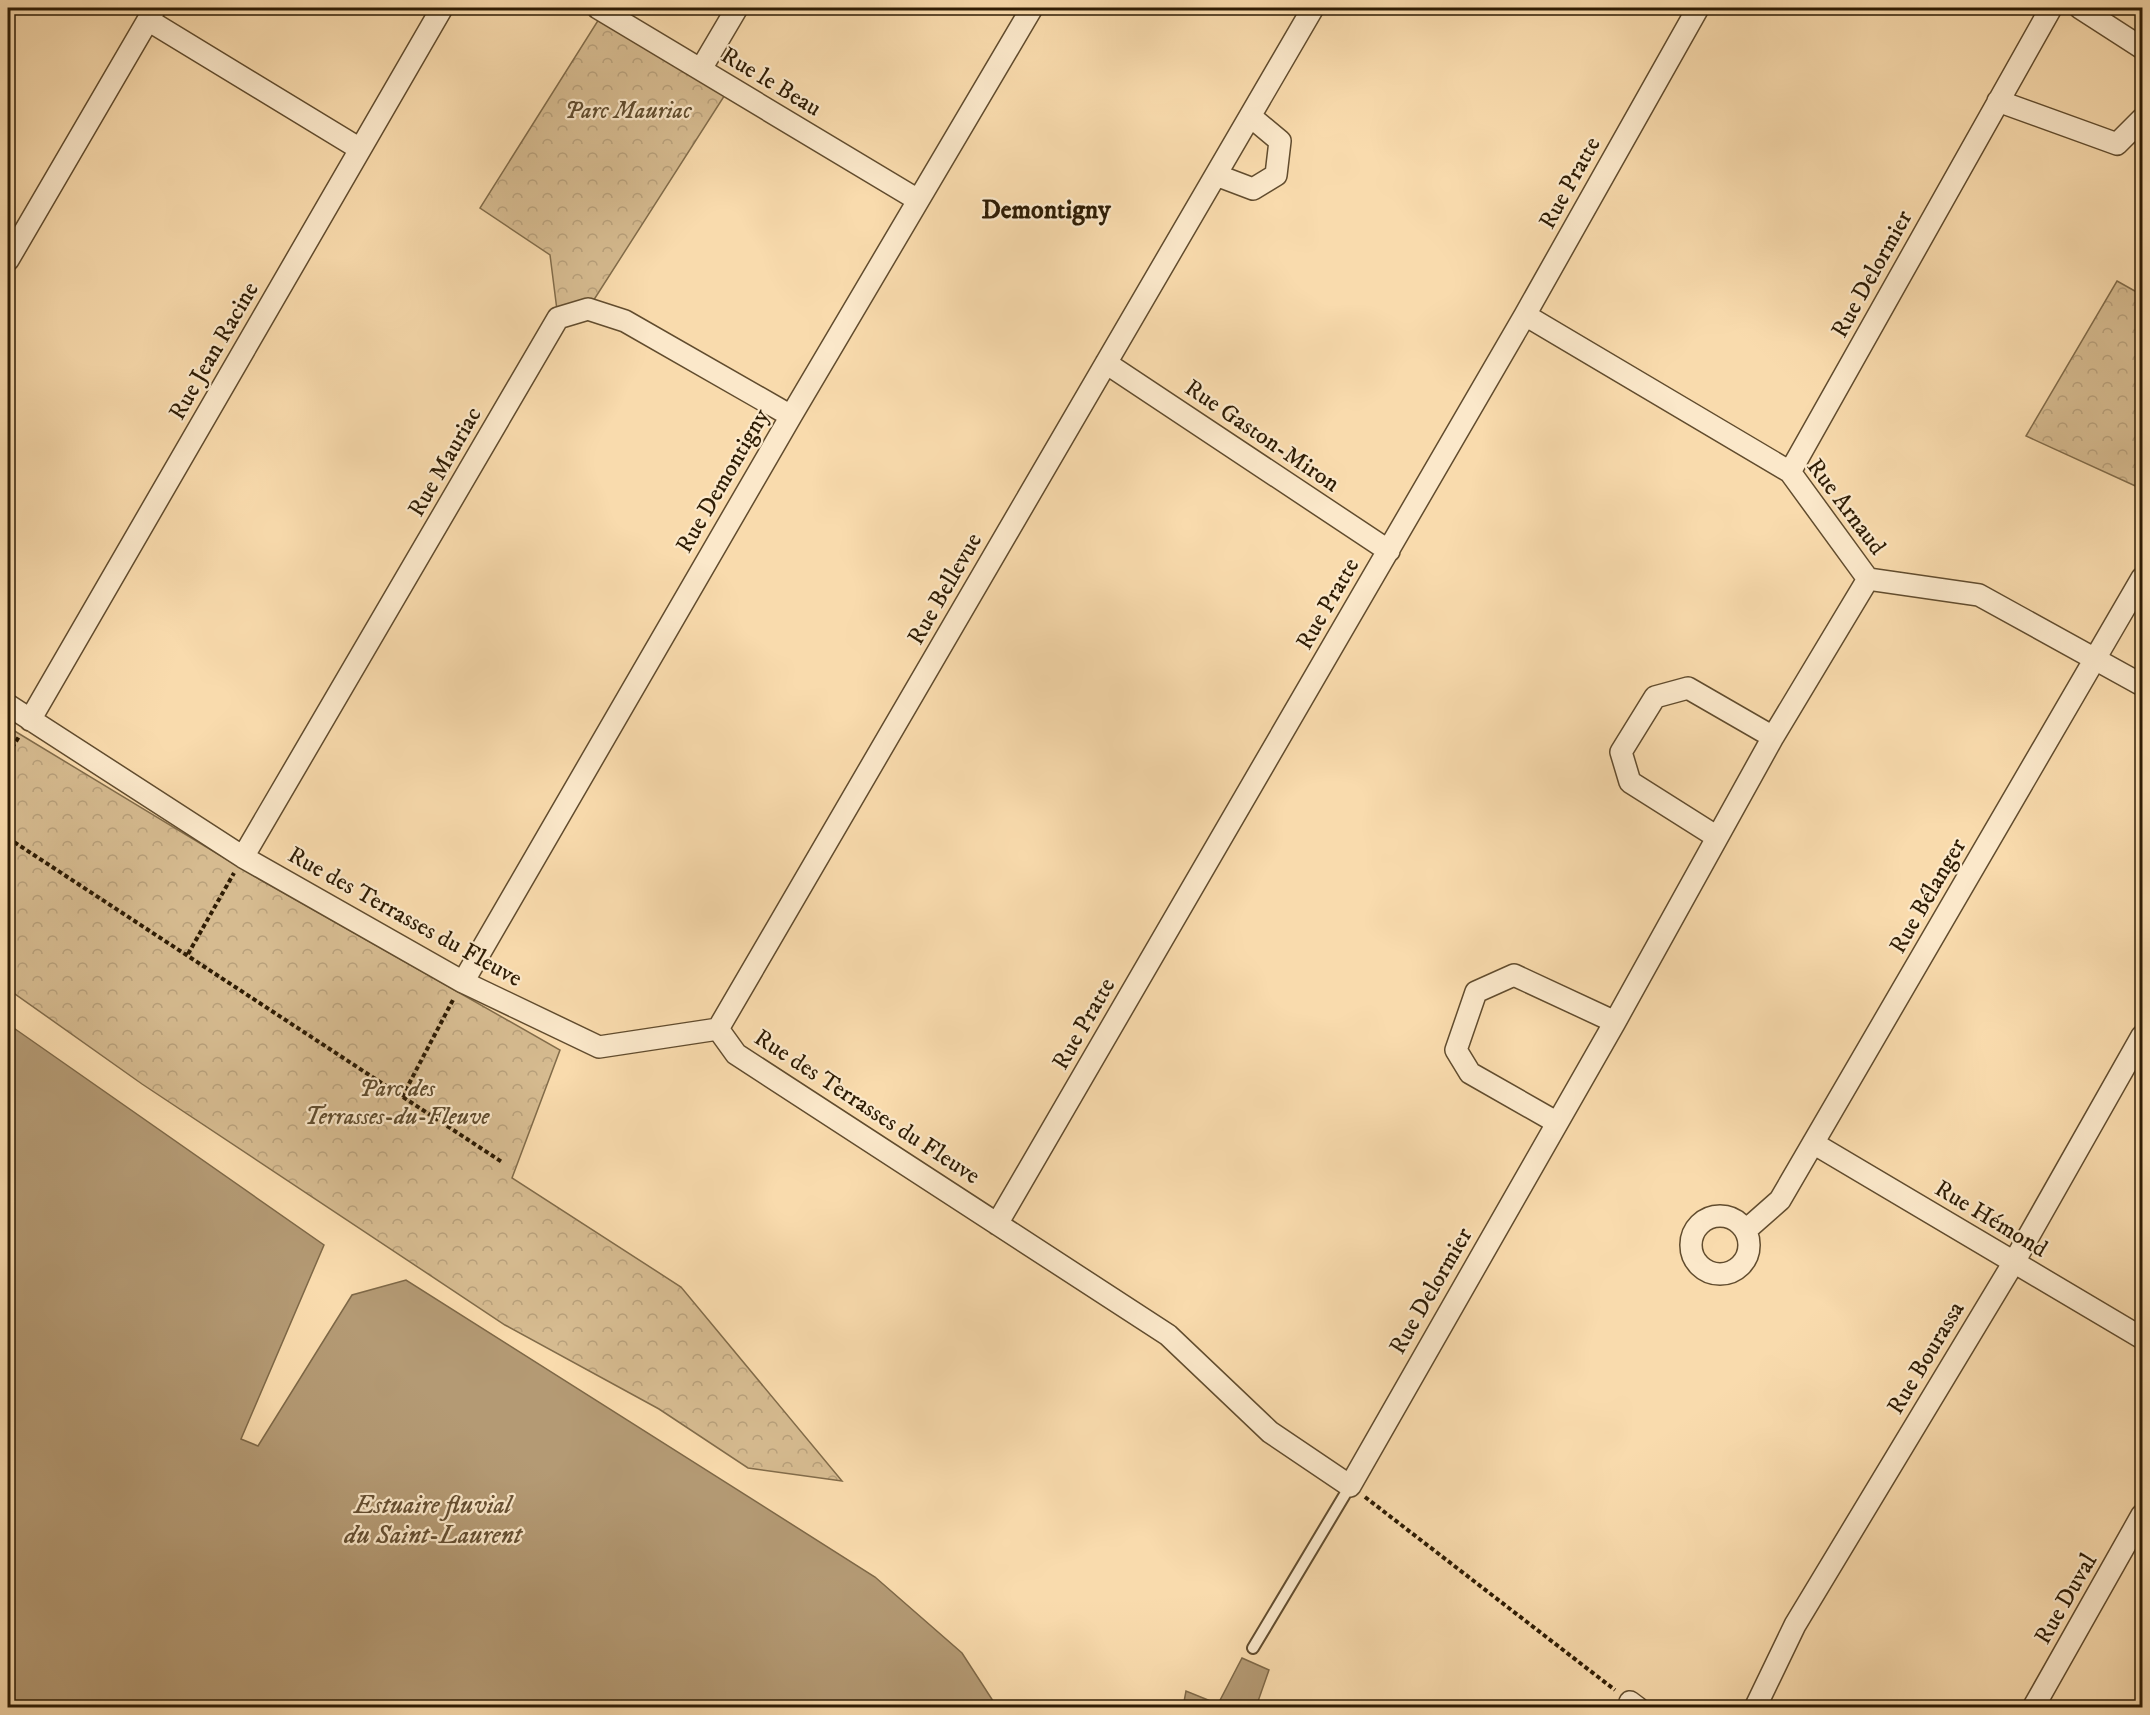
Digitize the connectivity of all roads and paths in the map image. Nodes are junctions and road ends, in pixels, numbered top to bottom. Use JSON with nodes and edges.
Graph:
{"nodes":[{"id":1,"x":442,"y":8,"type":"edge"},
{"id":2,"x":598,"y":8,"type":"edge"},
{"id":3,"x":737,"y":8,"type":"edge"},
{"id":4,"x":1032,"y":8,"type":"edge"},
{"id":5,"x":1313,"y":8,"type":"edge"},
{"id":6,"x":1698,"y":8,"type":"edge"},
{"id":7,"x":2051,"y":8,"type":"edge"},
{"id":8,"x":2080,"y":8,"type":"edge"},
{"id":9,"x":152,"y":14,"type":"edge"},
{"id":10,"x":2142,"y":48,"type":"edge"},
{"id":11,"x":701,"y":69,"type":"junction"},
{"id":12,"x":1998,"y":101,"type":"junction"},
{"id":13,"x":1250,"y":116,"type":"junction"},
{"id":14,"x":2142,"y":119,"type":"edge"},
{"id":15,"x":360,"y":149,"type":"junction"},
{"id":16,"x":1216,"y":175,"type":"junction"},
{"id":17,"x":918,"y":200,"type":"junction"},
{"id":18,"x":8,"y":260,"type":"edge"},
{"id":19,"x":1525,"y":315,"type":"junction"},
{"id":20,"x":1106,"y":363,"type":"junction"},
{"id":21,"x":790,"y":416,"type":"junction"},
{"id":22,"x":1790,"y":472,"type":"junction"},
{"id":23,"x":1389,"y":551,"type":"junction"},
{"id":24,"x":2142,"y":578,"type":"edge"},
{"id":25,"x":1868,"y":579,"type":"junction"},
{"id":26,"x":2096,"y":657,"type":"junction"},
{"id":27,"x":2142,"y":685,"type":"edge"},
{"id":28,"x":8,"y":705,"type":"edge"},
{"id":29,"x":30,"y":720,"type":"junction"},
{"id":30,"x":1773,"y":737,"type":"junction"},
{"id":31,"x":1717,"y":837,"type":"junction"},
{"id":32,"x":8,"y":838,"type":"edge"},
{"id":33,"x":243,"y":857,"type":"junction"},
{"id":34,"x":188,"y":954,"type":"junction"},
{"id":35,"x":463,"y":982,"type":"junction"},
{"id":36,"x":1615,"y":1022,"type":"junction"},
{"id":37,"x":718,"y":1029,"type":"junction"},
{"id":38,"x":2142,"y":1036,"type":"edge"},
{"id":39,"x":402,"y":1097,"type":"junction"},
{"id":40,"x":1556,"y":1122,"type":"junction"},
{"id":41,"x":1813,"y":1143,"type":"junction"},
{"id":42,"x":502,"y":1162,"type":"dead end"},
{"id":43,"x":998,"y":1224,"type":"junction"},
{"id":44,"x":1746,"y":1230,"type":"dead end"},
{"id":45,"x":2014,"y":1262,"type":"junction"},
{"id":46,"x":2142,"y":1338,"type":"edge"},
{"id":47,"x":1350,"y":1486,"type":"junction"},
{"id":48,"x":2142,"y":1515,"type":"edge"},
{"id":49,"x":1253,"y":1648,"type":"dead end"},
{"id":50,"x":1634,"y":1705,"type":"edge"},
{"id":51,"x":1755,"y":1707,"type":"edge"},
{"id":52,"x":2033,"y":1707,"type":"edge"}],
"edges":[{"from":1,"to":15,"type":"street","name":"Rue Jean Racine"},
{"from":2,"to":11,"type":"street","name":"Rue le Beau"},
{"from":3,"to":11,"type":"street"},
{"from":4,"to":17,"type":"street","name":"Rue Demontigny"},
{"from":5,"to":13,"type":"street","name":"Rue Bellevue"},
{"from":6,"to":19,"type":"street","name":"Rue Pratte"},
{"from":7,"to":12,"type":"street","name":"Rue Delormier"},
{"from":8,"to":10,"type":"street"},
{"from":9,"to":15,"type":"street"},
{"from":9,"to":18,"type":"street"},
{"from":11,"to":17,"type":"street","name":"Rue le Beau"},
{"from":12,"to":14,"type":"street"},
{"from":12,"to":22,"type":"street","name":"Rue Delormier"},
{"from":13,"to":16,"type":"street","name":"Rue Bellevue"},
{"from":13,"to":16,"type":"street"},
{"from":15,"to":29,"type":"street","name":"Rue Jean Racine"},
{"from":16,"to":20,"type":"street","name":"Rue Bellevue"},
{"from":17,"to":21,"type":"street","name":"Rue Demontigny"},
{"from":19,"to":22,"type":"street","name":"Rue Arnaud"},
{"from":19,"to":23,"type":"street","name":"Rue Pratte"},
{"from":20,"to":23,"type":"street","name":"Rue Gaston-Miron"},
{"from":20,"to":37,"type":"street","name":"Rue Bellevue"},
{"from":21,"to":33,"type":"street","name":"Rue Mauriac"},
{"from":21,"to":35,"type":"street","name":"Rue Demontigny"},
{"from":22,"to":25,"type":"street","name":"Rue Arnaud"},
{"from":23,"to":43,"type":"street","name":"Rue Pratte"},
{"from":24,"to":26,"type":"street","name":"Rue Bélanger"},
{"from":25,"to":26,"type":"street","name":"Rue Arnaud"},
{"from":25,"to":30,"type":"street","name":"Rue Delormier"},
{"from":26,"to":27,"type":"street","name":"Rue Arnaud"},
{"from":26,"to":41,"type":"street","name":"Rue Bélanger"},
{"from":28,"to":29,"type":"street","name":"Rue des Terrasses du Fleuve"},
{"from":29,"to":33,"type":"street","name":"Rue des Terrasses du Fleuve"},
{"from":30,"to":31,"type":"street","name":"Rue Delormier"},
{"from":30,"to":31,"type":"street"},
{"from":31,"to":36,"type":"street","name":"Rue Delormier"},
{"from":32,"to":34,"type":"path"},
{"from":33,"to":34,"type":"path"},
{"from":33,"to":35,"type":"street","name":"Rue des Terrasses du Fleuve"},
{"from":34,"to":39,"type":"path"},
{"from":35,"to":37,"type":"street","name":"Rue des Terrasses du Fleuve"},
{"from":35,"to":39,"type":"path"},
{"from":36,"to":40,"type":"street","name":"Rue Delormier"},
{"from":36,"to":40,"type":"street"},
{"from":37,"to":43,"type":"street","name":"Rue des Terrasses du Fleuve"},
{"from":38,"to":45,"type":"street","name":"Rue Bourassa"},
{"from":39,"to":42,"type":"path"},
{"from":40,"to":47,"type":"street","name":"Rue Delormier"},
{"from":41,"to":44,"type":"street","name":"Rue Bélanger"},
{"from":41,"to":45,"type":"street","name":"Rue Hémond"},
{"from":43,"to":47,"type":"street","name":"Rue des Terrasses du Fleuve"},
{"from":45,"to":46,"type":"street","name":"Rue Hémond"},
{"from":45,"to":51,"type":"street","name":"Rue Bourassa"},
{"from":47,"to":49,"type":"lane"},
{"from":47,"to":50,"type":"path"},
{"from":48,"to":52,"type":"street","name":"Rue Duval"}]}
